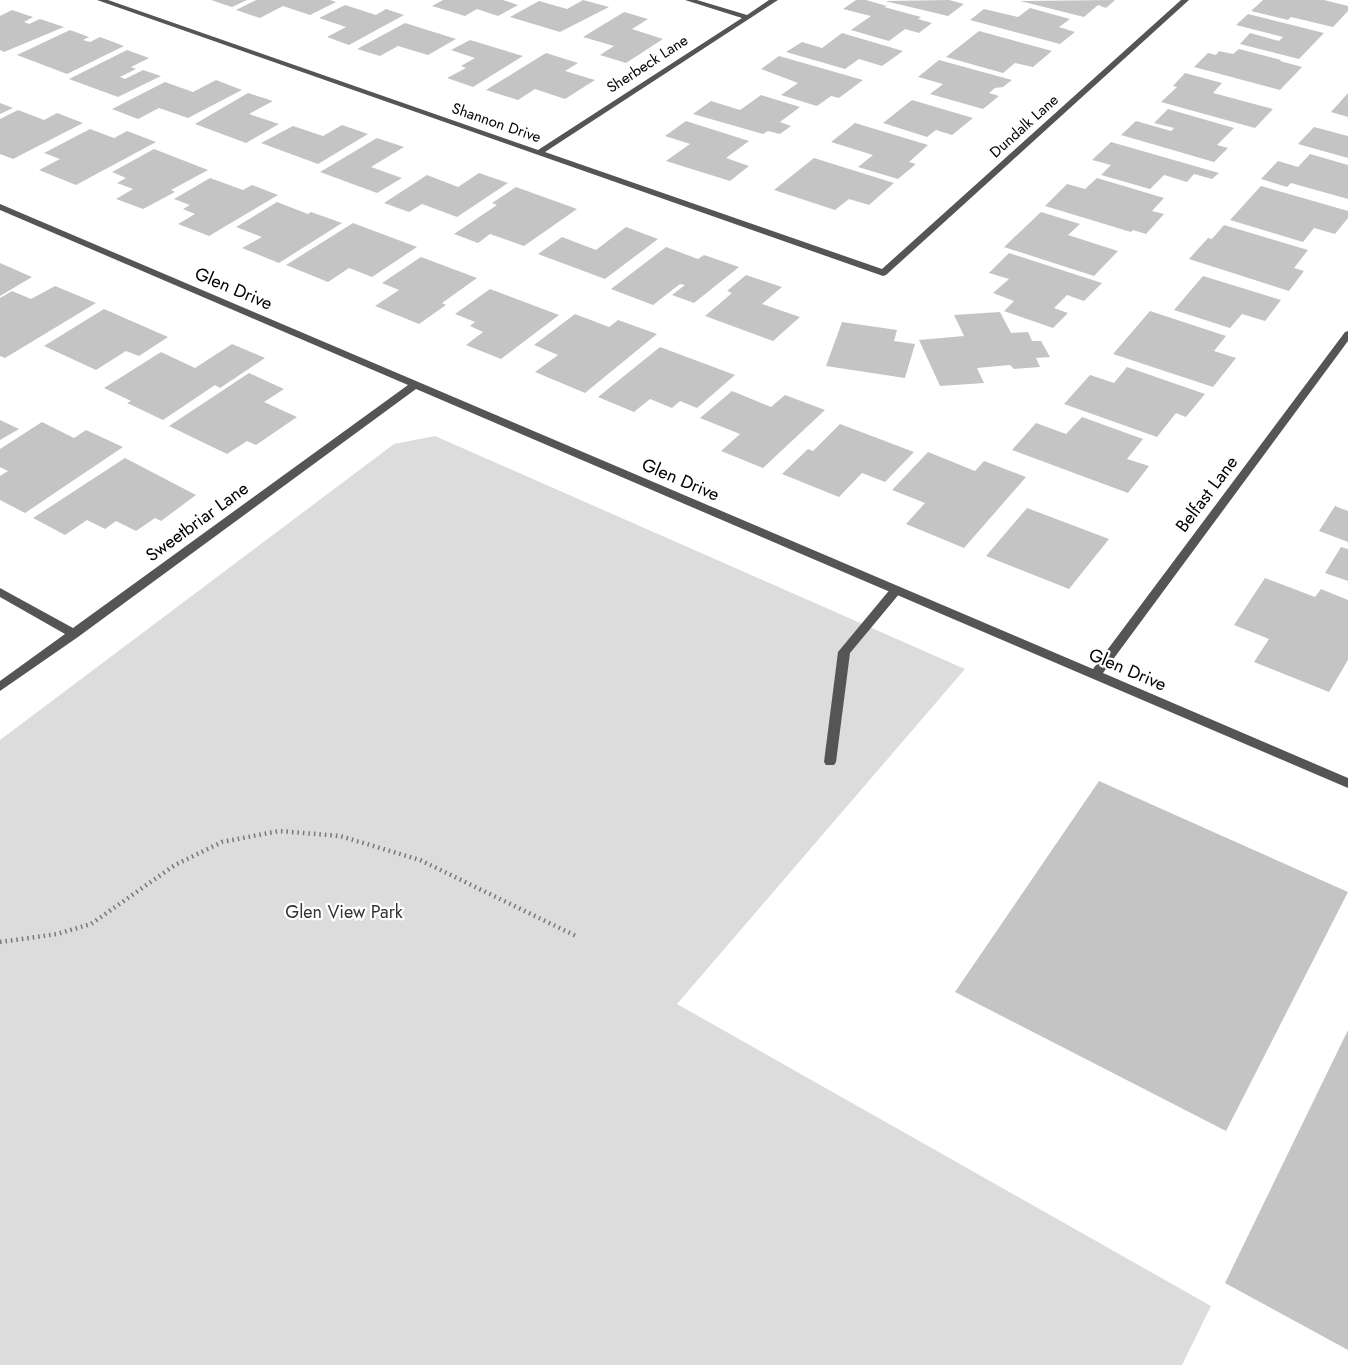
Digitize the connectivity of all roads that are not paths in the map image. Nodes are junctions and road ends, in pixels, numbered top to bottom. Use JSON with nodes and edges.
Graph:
{"nodes":[{"id":1,"x":101,"y":0,"type":"edge"},
{"id":2,"x":689,"y":0,"type":"edge"},
{"id":3,"x":774,"y":0,"type":"edge"},
{"id":4,"x":1185,"y":0,"type":"edge"},
{"id":5,"x":747,"y":17,"type":"junction"},
{"id":6,"x":538,"y":153,"type":"junction"},
{"id":7,"x":0,"y":207,"type":"edge"},
{"id":8,"x":883,"y":273,"type":"joint"},
{"id":9,"x":1348,"y":334,"type":"edge"},
{"id":10,"x":415,"y":386,"type":"junction"},
{"id":11,"x":896,"y":590,"type":"junction"},
{"id":12,"x":0,"y":592,"type":"edge"},
{"id":13,"x":74,"y":634,"type":"junction"},
{"id":14,"x":1095,"y":675,"type":"junction"},
{"id":15,"x":0,"y":687,"type":"edge"},
{"id":16,"x":831,"y":762,"type":"dead end"},
{"id":17,"x":1348,"y":783,"type":"edge"}],
"edges":[{"from":1,"to":6,"type":"street","name":"Shannon Drive"},
{"from":2,"to":5,"type":"street"},
{"from":3,"to":5,"type":"street","name":"Sherbeck Lane"},
{"from":4,"to":8,"type":"street","name":"Dundalk Lane"},
{"from":5,"to":6,"type":"street","name":"Sherbeck Lane"},
{"from":6,"to":8,"type":"street","name":"Shannon Drive"},
{"from":7,"to":10,"type":"street","name":"Glen Drive"},
{"from":9,"to":14,"type":"street","name":"Belfast Lane"},
{"from":10,"to":11,"type":"street","name":"Glen Drive"},
{"from":10,"to":13,"type":"street","name":"Sweetbriar Lane"},
{"from":11,"to":14,"type":"street","name":"Glen Drive"},
{"from":11,"to":16,"type":"street"},
{"from":12,"to":13,"type":"street"},
{"from":13,"to":15,"type":"street","name":"Sweetbriar Lane"},
{"from":14,"to":17,"type":"street","name":"Glen Drive"}]}
